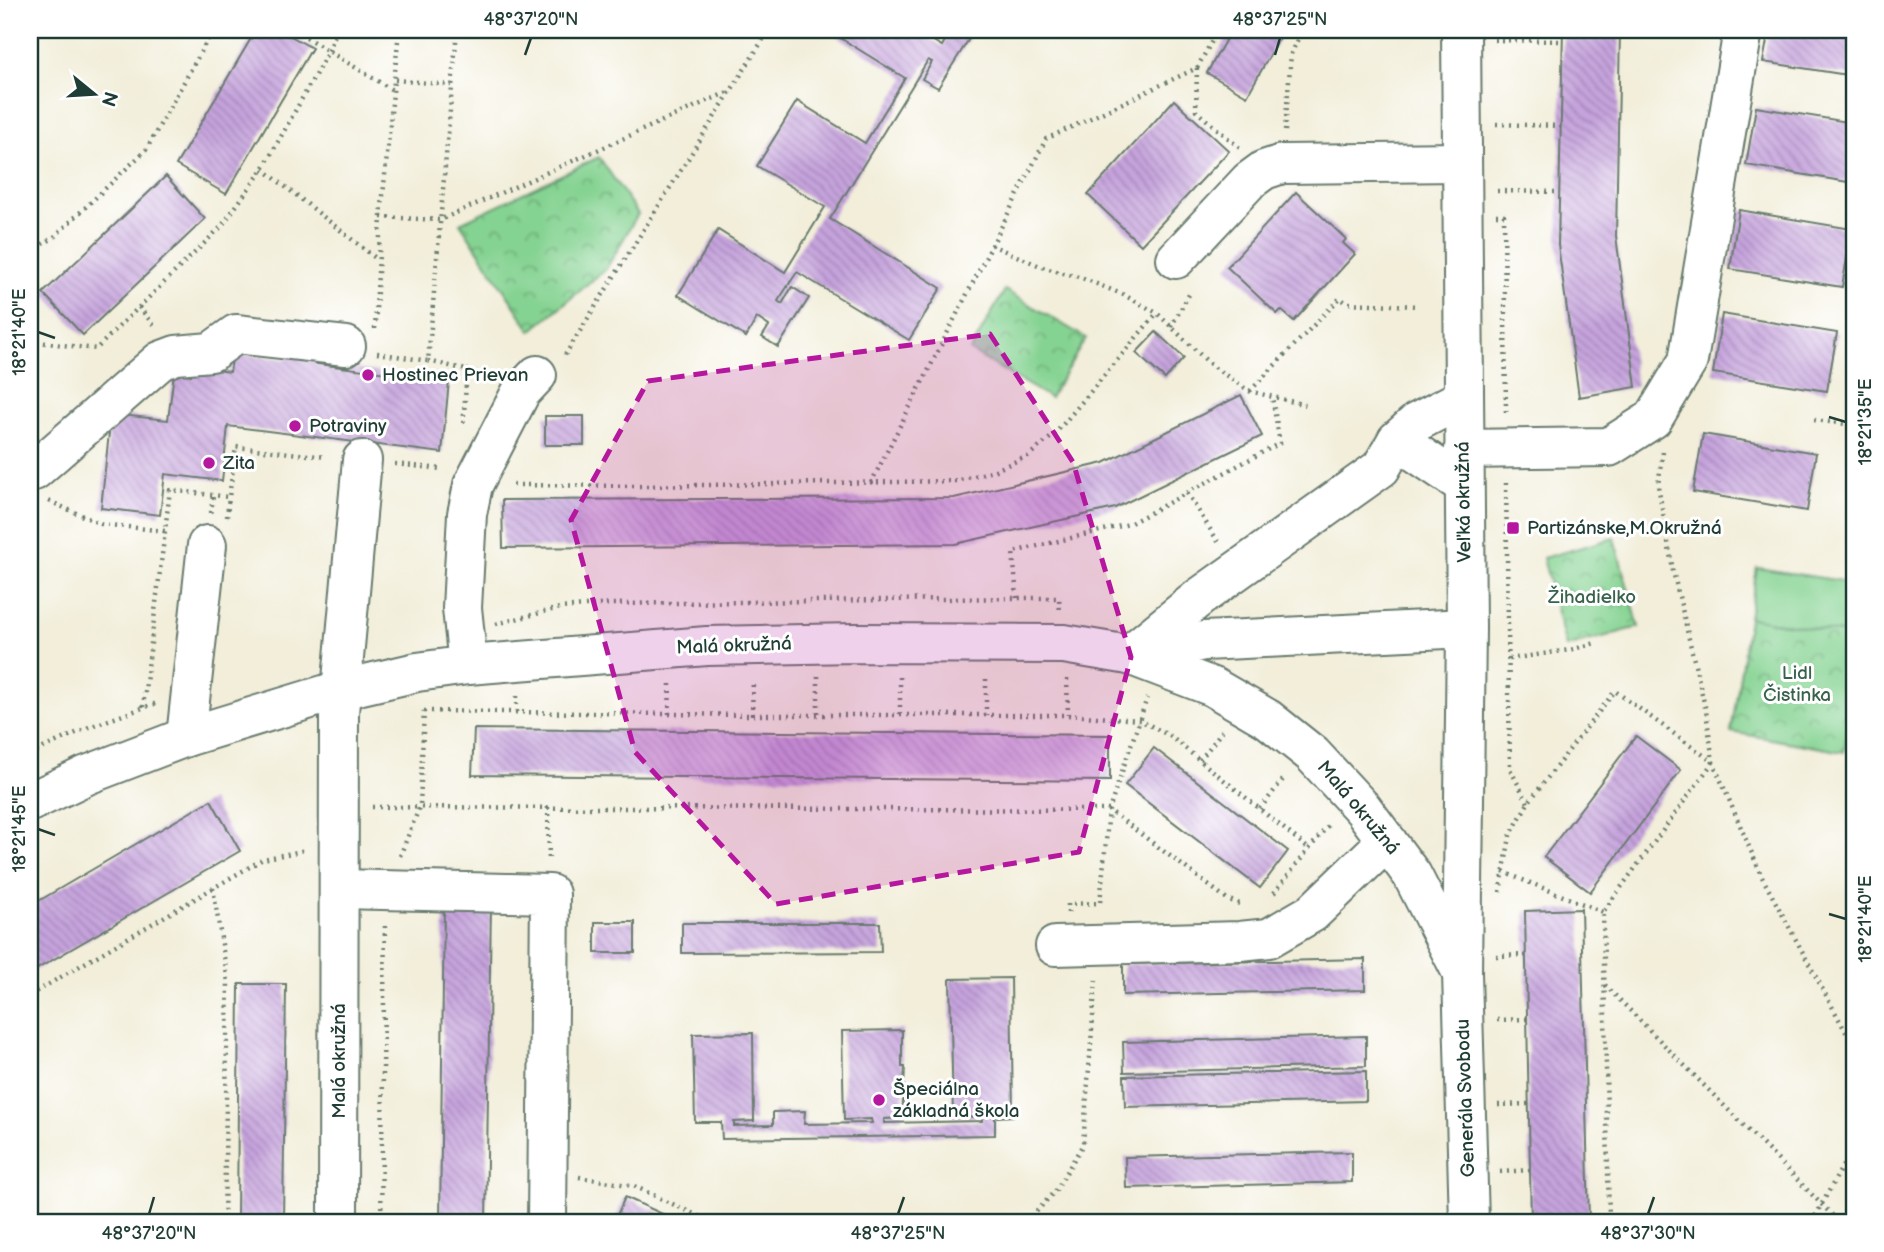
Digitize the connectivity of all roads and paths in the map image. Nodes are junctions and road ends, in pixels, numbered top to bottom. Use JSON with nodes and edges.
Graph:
{"nodes":[{"id":1,"x":213,"y":30,"type":"edge"},
{"id":2,"x":293,"y":30,"type":"edge"},
{"id":3,"x":337,"y":30,"type":"edge"},
{"id":4,"x":399,"y":30,"type":"edge"},
{"id":5,"x":457,"y":30,"type":"edge"},
{"id":6,"x":769,"y":30,"type":"edge"},
{"id":7,"x":1218,"y":30,"type":"edge"},
{"id":8,"x":1302,"y":30,"type":"edge"},
{"id":9,"x":1743,"y":30,"type":"edge"},
{"id":10,"x":1471,"y":35,"type":"edge"},
{"id":11,"x":1563,"y":41,"type":"dead end"},
{"id":12,"x":328,"y":50,"type":"junction"},
{"id":13,"x":1197,"y":68,"type":"junction"},
{"id":14,"x":396,"y":80,"type":"junction"},
{"id":15,"x":452,"y":85,"type":"junction"},
{"id":16,"x":731,"y":90,"type":"junction"},
{"id":17,"x":394,"y":91,"type":"junction"},
{"id":18,"x":1495,"y":124,"type":"dead end"},
{"id":19,"x":1561,"y":126,"type":"dead end"},
{"id":20,"x":1461,"y":162,"type":"junction"},
{"id":21,"x":1273,"y":167,"type":"junction"},
{"id":22,"x":262,"y":169,"type":"junction"},
{"id":23,"x":1495,"y":191,"type":"dead end"},
{"id":24,"x":1560,"y":192,"type":"dead end"},
{"id":25,"x":1493,"y":215,"type":"dead end"},
{"id":26,"x":381,"y":217,"type":"junction"},
{"id":27,"x":440,"y":219,"type":"junction"},
{"id":28,"x":991,"y":245,"type":"junction"},
{"id":29,"x":30,"y":251,"type":"edge"},
{"id":30,"x":1176,"y":259,"type":"dead end"},
{"id":31,"x":379,"y":260,"type":"junction"},
{"id":32,"x":1417,"y":306,"type":"dead end"},
{"id":33,"x":139,"y":307,"type":"junction"},
{"id":34,"x":1157,"y":313,"type":"junction"},
{"id":35,"x":156,"y":328,"type":"dead end"},
{"id":36,"x":30,"y":341,"type":"edge"},
{"id":37,"x":365,"y":346,"type":"junction"},
{"id":38,"x":428,"y":361,"type":"junction"},
{"id":39,"x":537,"y":375,"type":"joint"},
{"id":40,"x":1249,"y":391,"type":"junction"},
{"id":41,"x":1272,"y":397,"type":"junction"},
{"id":42,"x":1463,"y":398,"type":"junction"},
{"id":43,"x":1306,"y":405,"type":"dead end"},
{"id":44,"x":1653,"y":419,"type":"junction"},
{"id":45,"x":1814,"y":420,"type":"dead end"},
{"id":46,"x":1854,"y":425,"type":"edge"},
{"id":47,"x":462,"y":435,"type":"dead end"},
{"id":48,"x":1398,"y":440,"type":"junction"},
{"id":49,"x":1506,"y":447,"type":"junction"},
{"id":50,"x":362,"y":460,"type":"junction"},
{"id":51,"x":1464,"y":467,"type":"junction"},
{"id":52,"x":871,"y":483,"type":"junction"},
{"id":53,"x":35,"y":485,"type":"edge"},
{"id":54,"x":473,"y":485,"type":"junction"},
{"id":55,"x":1187,"y":493,"type":"junction"},
{"id":56,"x":165,"y":531,"type":"junction"},
{"id":57,"x":207,"y":545,"type":"dead end"},
{"id":58,"x":1237,"y":571,"type":"junction"},
{"id":59,"x":1017,"y":598,"type":"dead end"},
{"id":60,"x":1466,"y":628,"type":"junction"},
{"id":61,"x":1596,"y":643,"type":"dead end"},
{"id":62,"x":1509,"y":659,"type":"junction"},
{"id":63,"x":1143,"y":661,"type":"junction"},
{"id":64,"x":468,"y":665,"type":"junction"},
{"id":65,"x":818,"y":665,"type":"dead end"},
{"id":66,"x":900,"y":675,"type":"dead end"},
{"id":67,"x":986,"y":676,"type":"dead end"},
{"id":68,"x":1067,"y":677,"type":"dead end"},
{"id":69,"x":753,"y":678,"type":"dead end"},
{"id":70,"x":670,"y":680,"type":"dead end"},
{"id":71,"x":517,"y":688,"type":"dead end"},
{"id":72,"x":340,"y":690,"type":"junction"},
{"id":73,"x":423,"y":702,"type":"dead end"},
{"id":74,"x":143,"y":706,"type":"dead end"},
{"id":75,"x":424,"y":711,"type":"junction"},
{"id":76,"x":517,"y":712,"type":"junction"},
{"id":77,"x":669,"y":714,"type":"junction"},
{"id":78,"x":818,"y":714,"type":"junction"},
{"id":79,"x":901,"y":714,"type":"junction"},
{"id":80,"x":752,"y":715,"type":"junction"},
{"id":81,"x":1068,"y":715,"type":"junction"},
{"id":82,"x":986,"y":716,"type":"junction"},
{"id":83,"x":1140,"y":720,"type":"junction"},
{"id":84,"x":1230,"y":720,"type":"dead end"},
{"id":85,"x":186,"y":737,"type":"junction"},
{"id":86,"x":1200,"y":760,"type":"junction"},
{"id":87,"x":1713,"y":762,"type":"junction"},
{"id":88,"x":1286,"y":776,"type":"dead end"},
{"id":89,"x":1351,"y":796,"type":"junction"},
{"id":90,"x":30,"y":802,"type":"edge"},
{"id":91,"x":1528,"y":803,"type":"junction"},
{"id":92,"x":420,"y":806,"type":"junction"},
{"id":93,"x":548,"y":807,"type":"junction"},
{"id":94,"x":1260,"y":809,"type":"junction"},
{"id":95,"x":1110,"y":810,"type":"junction"},
{"id":96,"x":340,"y":825,"type":"junction"},
{"id":97,"x":1387,"y":841,"type":"junction"},
{"id":98,"x":1309,"y":849,"type":"junction"},
{"id":99,"x":1503,"y":872,"type":"junction"},
{"id":100,"x":213,"y":888,"type":"junction"},
{"id":101,"x":340,"y":889,"type":"junction"},
{"id":102,"x":386,"y":890,"type":"junction"},
{"id":103,"x":550,"y":894,"type":"junction"},
{"id":104,"x":1499,"y":896,"type":"dead end"},
{"id":105,"x":1268,"y":900,"type":"dead end"},
{"id":106,"x":1254,"y":906,"type":"dead end"},
{"id":107,"x":1603,"y":912,"type":"junction"},
{"id":108,"x":1074,"y":946,"type":"junction"},
{"id":109,"x":1526,"y":955,"type":"dead end"},
{"id":110,"x":1475,"y":965,"type":"junction"},
{"id":111,"x":1605,"y":984,"type":"junction"},
{"id":112,"x":30,"y":995,"type":"edge"},
{"id":113,"x":1527,"y":1019,"type":"dead end"},
{"id":114,"x":1488,"y":1020,"type":"dead end"},
{"id":115,"x":1854,"y":1047,"type":"edge"},
{"id":116,"x":1529,"y":1104,"type":"dead end"},
{"id":117,"x":1491,"y":1106,"type":"dead end"},
{"id":118,"x":1854,"y":1144,"type":"edge"},
{"id":119,"x":1531,"y":1170,"type":"dead end"},
{"id":120,"x":547,"y":1171,"type":"junction"},
{"id":121,"x":1491,"y":1172,"type":"dead end"},
{"id":122,"x":1822,"y":1205,"type":"junction"},
{"id":123,"x":224,"y":1222,"type":"edge"},
{"id":124,"x":338,"y":1222,"type":"edge"},
{"id":125,"x":381,"y":1222,"type":"edge"},
{"id":126,"x":547,"y":1222,"type":"edge"},
{"id":127,"x":711,"y":1222,"type":"edge"},
{"id":128,"x":1027,"y":1222,"type":"edge"},
{"id":129,"x":1469,"y":1222,"type":"edge"},
{"id":130,"x":1609,"y":1222,"type":"edge"},
{"id":131,"x":1812,"y":1222,"type":"edge"},
{"id":132,"x":1839,"y":1222,"type":"edge"}],
"edges":[{"from":1,"to":29,"type":"path"},
{"from":2,"to":12,"type":"path"},
{"from":3,"to":12,"type":"path"},
{"from":4,"to":14,"type":"path"},
{"from":5,"to":15,"type":"path"},
{"from":6,"to":16,"type":"path"},
{"from":7,"to":13,"type":"path"},
{"from":8,"to":21,"type":"path"},
{"from":9,"to":44,"type":"street"},
{"from":10,"to":11,"type":"path"},
{"from":10,"to":20,"type":"street","name":"Veľká okružná"},
{"from":12,"to":17,"type":"path"},
{"from":12,"to":22,"type":"path"},
{"from":13,"to":21,"type":"path"},
{"from":13,"to":28,"type":"path"},
{"from":14,"to":15,"type":"path"},
{"from":14,"to":17,"type":"path"},
{"from":15,"to":27,"type":"path"},
{"from":16,"to":27,"type":"path"},
{"from":16,"to":39,"type":"path"},
{"from":17,"to":26,"type":"path"},
{"from":18,"to":19,"type":"path"},
{"from":20,"to":21,"type":"street"},
{"from":20,"to":42,"type":"street","name":"Veľká okružná"},
{"from":21,"to":30,"type":"street"},
{"from":22,"to":31,"type":"path"},
{"from":22,"to":33,"type":"path"},
{"from":23,"to":24,"type":"path"},
{"from":25,"to":49,"type":"path"},
{"from":26,"to":27,"type":"path"},
{"from":26,"to":31,"type":"path"},
{"from":27,"to":38,"type":"path"},
{"from":28,"to":34,"type":"path"},
{"from":28,"to":52,"type":"path"},
{"from":31,"to":37,"type":"path"},
{"from":32,"to":40,"type":"path"},
{"from":33,"to":35,"type":"path"},
{"from":33,"to":36,"type":"path"},
{"from":34,"to":40,"type":"path"},
{"from":34,"to":52,"type":"path"},
{"from":37,"to":38,"type":"path"},
{"from":37,"to":53,"type":"street"},
{"from":38,"to":47,"type":"path"},
{"from":39,"to":54,"type":"street"},
{"from":40,"to":41,"type":"path"},
{"from":41,"to":43,"type":"path"},
{"from":41,"to":55,"type":"path"},
{"from":42,"to":48,"type":"street"},
{"from":42,"to":51,"type":"street","name":"Veľká okružná"},
{"from":44,"to":49,"type":"street"},
{"from":44,"to":87,"type":"path"},
{"from":45,"to":46,"type":"path"},
{"from":48,"to":51,"type":"street"},
{"from":48,"to":58,"type":"street"},
{"from":49,"to":51,"type":"street"},
{"from":49,"to":62,"type":"path"},
{"from":50,"to":54,"type":"path"},
{"from":50,"to":56,"type":"path"},
{"from":50,"to":72,"type":"street"},
{"from":51,"to":60,"type":"street","name":"Veľká okružná"},
{"from":52,"to":54,"type":"path"},
{"from":53,"to":56,"type":"path"},
{"from":54,"to":64,"type":"street"},
{"from":55,"to":58,"type":"path"},
{"from":55,"to":59,"type":"path"},
{"from":56,"to":74,"type":"path"},
{"from":57,"to":85,"type":"street"},
{"from":58,"to":63,"type":"street"},
{"from":60,"to":63,"type":"street","name":"Malá okružná"},
{"from":60,"to":110,"type":"street","name":"Veľká okružná"},
{"from":61,"to":62,"type":"path"},
{"from":62,"to":91,"type":"path"},
{"from":63,"to":64,"type":"street","name":"Malá okružná"},
{"from":63,"to":83,"type":"path"},
{"from":63,"to":89,"type":"street","name":"Malá okružná"},
{"from":64,"to":72,"type":"street","name":"Malá okružná"},
{"from":65,"to":78,"type":"path"},
{"from":66,"to":79,"type":"path"},
{"from":67,"to":82,"type":"path"},
{"from":68,"to":81,"type":"path"},
{"from":69,"to":80,"type":"path"},
{"from":70,"to":77,"type":"path"},
{"from":71,"to":76,"type":"path"},
{"from":72,"to":85,"type":"street","name":"Malá okružná"},
{"from":72,"to":96,"type":"street","name":"Malá okružná"},
{"from":73,"to":75,"type":"path"},
{"from":75,"to":76,"type":"path"},
{"from":75,"to":92,"type":"path"},
{"from":76,"to":77,"type":"path"},
{"from":77,"to":80,"type":"path"},
{"from":78,"to":79,"type":"path"},
{"from":78,"to":80,"type":"path"},
{"from":79,"to":82,"type":"path"},
{"from":81,"to":82,"type":"path"},
{"from":81,"to":83,"type":"path"},
{"from":83,"to":86,"type":"path"},
{"from":83,"to":95,"type":"path"},
{"from":84,"to":86,"type":"path"},
{"from":85,"to":90,"type":"street","name":"Malá okružná"},
{"from":86,"to":94,"type":"path"},
{"from":87,"to":91,"type":"path"},
{"from":87,"to":107,"type":"path"},
{"from":87,"to":115,"type":"path"},
{"from":88,"to":94,"type":"path"},
{"from":89,"to":97,"type":"street","name":"Malá okružná"},
{"from":89,"to":98,"type":"path"},
{"from":91,"to":99,"type":"path"},
{"from":92,"to":93,"type":"path"},
{"from":92,"to":96,"type":"path"},
{"from":92,"to":102,"type":"path"},
{"from":93,"to":95,"type":"path"},
{"from":93,"to":103,"type":"path"},
{"from":94,"to":98,"type":"path"},
{"from":95,"to":106,"type":"path"},
{"from":95,"to":108,"type":"path"},
{"from":96,"to":100,"type":"path"},
{"from":96,"to":101,"type":"street","name":"Malá okružná"},
{"from":97,"to":108,"type":"street"},
{"from":97,"to":110,"type":"street","name":"Malá okružná"},
{"from":98,"to":105,"type":"path"},
{"from":99,"to":104,"type":"path"},
{"from":99,"to":107,"type":"path"},
{"from":100,"to":112,"type":"path"},
{"from":100,"to":123,"type":"path"},
{"from":101,"to":102,"type":"street"},
{"from":101,"to":124,"type":"street","name":"Malá okružná"},
{"from":102,"to":103,"type":"street"},
{"from":102,"to":125,"type":"path"},
{"from":103,"to":120,"type":"street"},
{"from":107,"to":111,"type":"path"},
{"from":108,"to":128,"type":"path"},
{"from":109,"to":110,"type":"path"},
{"from":110,"to":129,"type":"street","name":"Generála Svobodu"},
{"from":111,"to":122,"type":"path"},
{"from":111,"to":130,"type":"path"},
{"from":113,"to":114,"type":"path"},
{"from":116,"to":117,"type":"path"},
{"from":118,"to":122,"type":"path"},
{"from":119,"to":121,"type":"path"},
{"from":120,"to":126,"type":"street"},
{"from":120,"to":127,"type":"path"},
{"from":122,"to":131,"type":"path"},
{"from":122,"to":132,"type":"path"}]}
